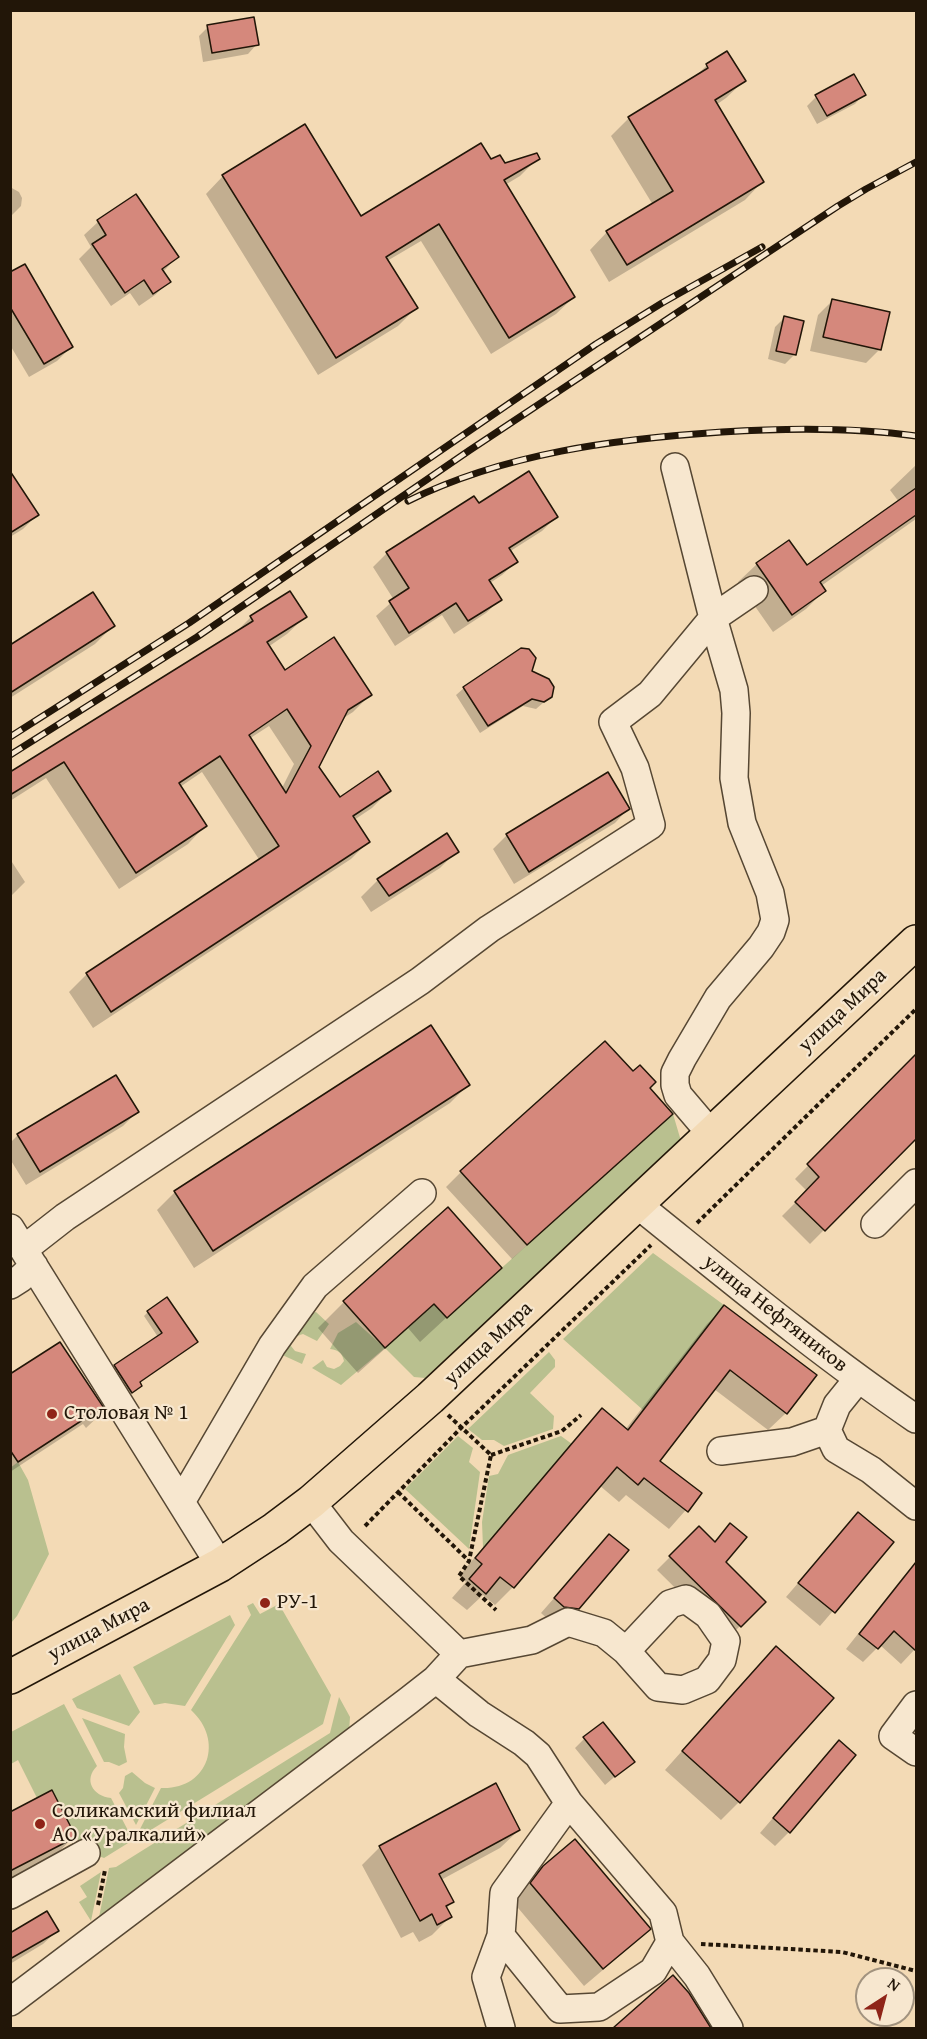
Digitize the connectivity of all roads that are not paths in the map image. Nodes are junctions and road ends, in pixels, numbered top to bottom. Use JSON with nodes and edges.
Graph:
{"nodes":[{"id":1,"x":675,"y":467,"type":"dead end"},
{"id":2,"x":754,"y":591,"type":"dead end"},
{"id":3,"x":712,"y":618,"type":"junction"},
{"id":4,"x":916,"y":942,"type":"edge"},
{"id":5,"x":712,"y":1135,"type":"junction"},
{"id":6,"x":916,"y":1183,"type":"edge"},
{"id":7,"x":422,"y":1193,"type":"dead end"},
{"id":8,"x":638,"y":1205,"type":"junction"},
{"id":9,"x":875,"y":1224,"type":"dead end"},
{"id":10,"x":23,"y":1248,"type":"edge"},
{"id":11,"x":10,"y":1285,"type":"edge"},
{"id":12,"x":858,"y":1379,"type":"junction"},
{"id":13,"x":916,"y":1419,"type":"edge"},
{"id":14,"x":827,"y":1430,"type":"junction"},
{"id":15,"x":721,"y":1451,"type":"dead end"},
{"id":16,"x":181,"y":1502,"type":"junction"},
{"id":17,"x":311,"y":1502,"type":"junction"},
{"id":18,"x":916,"y":1506,"type":"edge"},
{"id":19,"x":220,"y":1565,"type":"junction"},
{"id":20,"x":626,"y":1651,"type":"dead end"},
{"id":21,"x":459,"y":1654,"type":"junction"},
{"id":22,"x":10,"y":1677,"type":"edge"},
{"id":23,"x":436,"y":1678,"type":"junction"},
{"id":24,"x":916,"y":1705,"type":"edge"},
{"id":25,"x":916,"y":1752,"type":"edge"},
{"id":26,"x":569,"y":1803,"type":"junction"},
{"id":27,"x":86,"y":1854,"type":"dead end"},
{"id":28,"x":10,"y":1895,"type":"edge"},
{"id":29,"x":501,"y":1936,"type":"junction"},
{"id":30,"x":670,"y":1942,"type":"junction"},
{"id":31,"x":10,"y":2002,"type":"edge"},
{"id":32,"x":501,"y":2028,"type":"edge"},
{"id":33,"x":729,"y":2028,"type":"edge"}],
"edges":[{"from":1,"to":3,"type":"street"},
{"from":2,"to":3,"type":"street"},
{"from":3,"to":5,"type":"street"},
{"from":3,"to":10,"type":"street"},
{"from":4,"to":5,"type":"highway","name":"улица Мира"},
{"from":5,"to":8,"type":"highway","name":"улица Мира"},
{"from":6,"to":9,"type":"street"},
{"from":7,"to":16,"type":"street"},
{"from":8,"to":12,"type":"street","name":"улица Нефтяников"},
{"from":8,"to":17,"type":"highway","name":"улица Мира"},
{"from":10,"to":11,"type":"street"},
{"from":10,"to":16,"type":"street"},
{"from":12,"to":13,"type":"street","name":"улица Нефтяников"},
{"from":12,"to":14,"type":"street"},
{"from":14,"to":15,"type":"street"},
{"from":14,"to":18,"type":"street"},
{"from":16,"to":19,"type":"street"},
{"from":17,"to":19,"type":"highway","name":"улица Мира"},
{"from":17,"to":21,"type":"street"},
{"from":19,"to":22,"type":"highway","name":"улица Мира"},
{"from":20,"to":21,"type":"street"},
{"from":21,"to":23,"type":"street"},
{"from":23,"to":26,"type":"street"},
{"from":23,"to":31,"type":"street"},
{"from":24,"to":25,"type":"street"},
{"from":26,"to":29,"type":"street"},
{"from":26,"to":30,"type":"street"},
{"from":27,"to":28,"type":"street"},
{"from":29,"to":30,"type":"street"},
{"from":29,"to":32,"type":"street"},
{"from":30,"to":33,"type":"street"}]}
